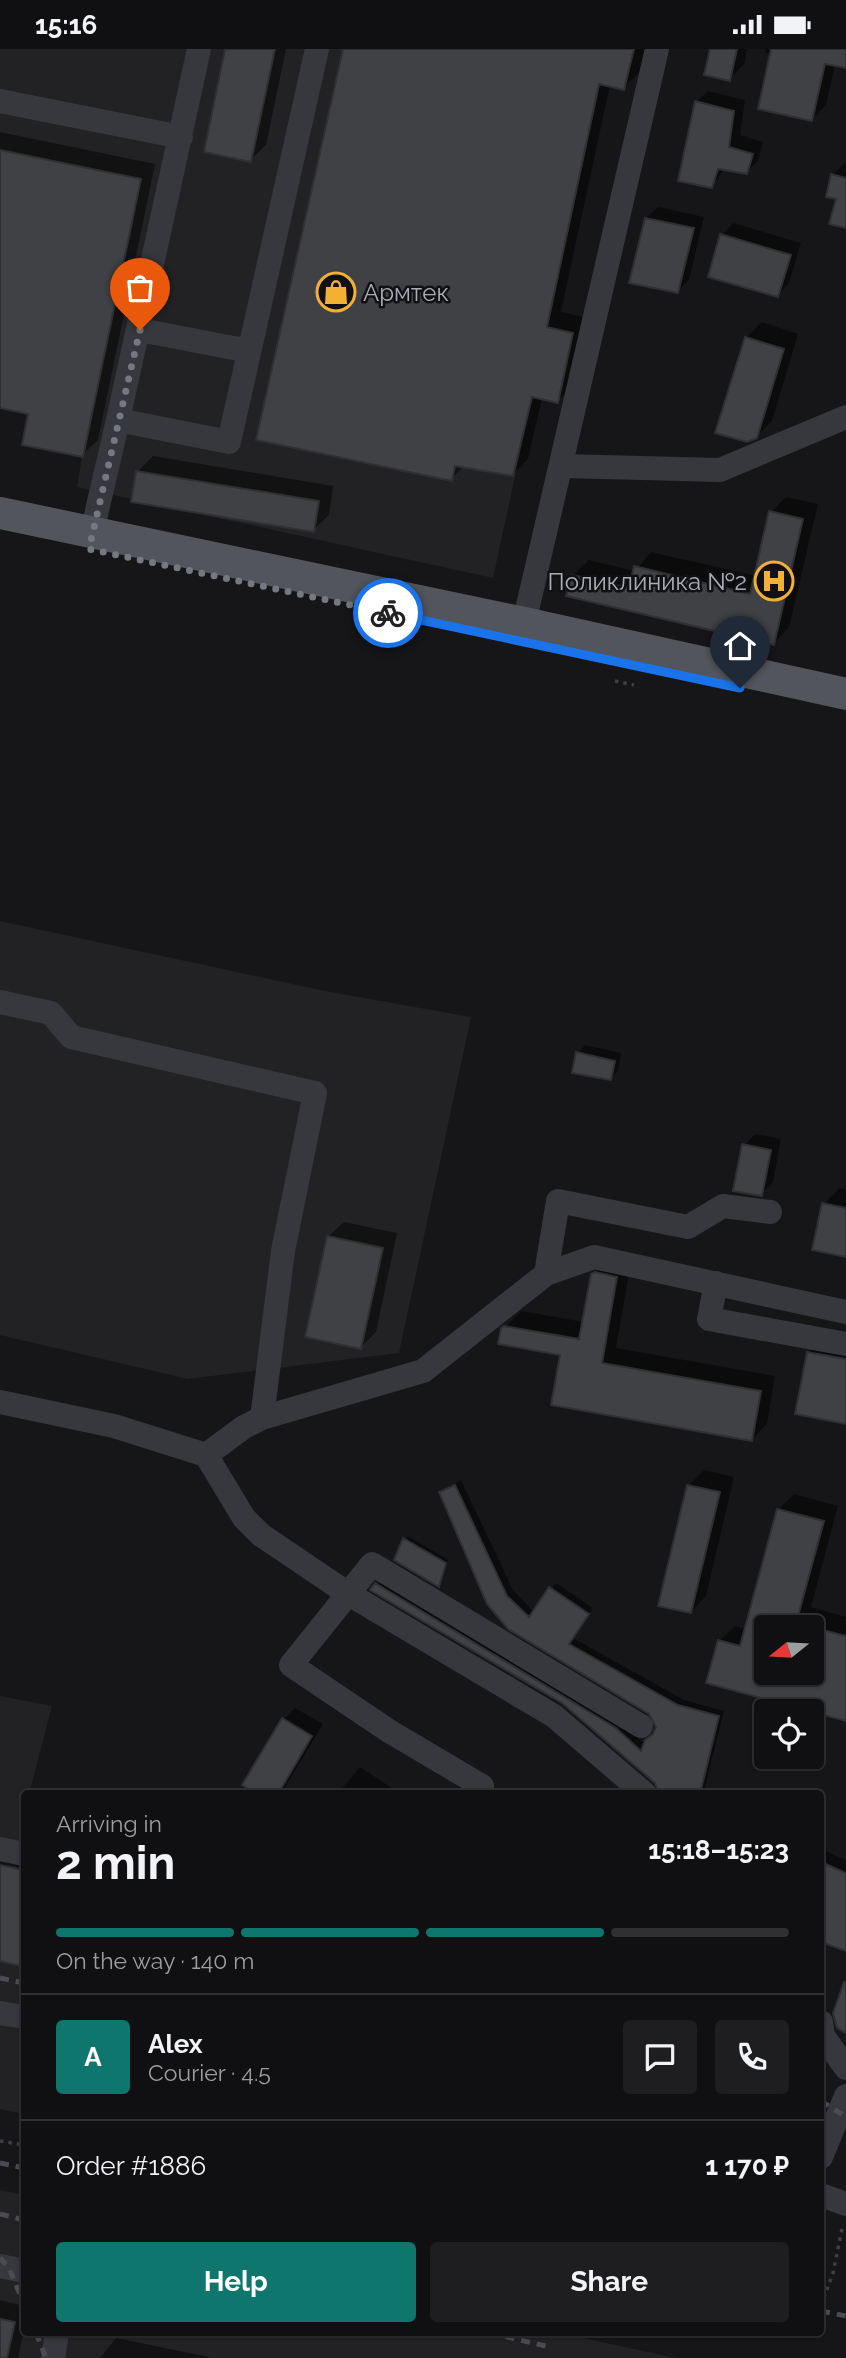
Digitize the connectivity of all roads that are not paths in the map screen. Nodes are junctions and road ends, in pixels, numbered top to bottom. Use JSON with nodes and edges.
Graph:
{"nodes":[{"id":1,"x":199,"y":49,"type":"edge"},
{"id":2,"x":317,"y":49,"type":"edge"},
{"id":3,"x":657,"y":49,"type":"edge"},
{"id":4,"x":0,"y":101,"type":"edge"},
{"id":5,"x":181,"y":137,"type":"junction"},
{"id":6,"x":140,"y":330,"type":"junction"},
{"id":7,"x":249,"y":351,"type":"junction"},
{"id":8,"x":846,"y":418,"type":"edge"},
{"id":9,"x":118,"y":420,"type":"junction"},
{"id":10,"x":563,"y":466,"type":"junction"},
{"id":11,"x":0,"y":513,"type":"edge"},
{"id":12,"x":0,"y":530,"type":"edge"},
{"id":13,"x":90,"y":541,"type":"junction"},
{"id":14,"x":522,"y":631,"type":"junction"},
{"id":15,"x":846,"y":694,"type":"edge"},
{"id":16,"x":846,"y":711,"type":"edge"},
{"id":17,"x":0,"y":1002,"type":"edge"},
{"id":18,"x":770,"y":1212,"type":"dead end"},
{"id":19,"x":546,"y":1274,"type":"junction"},
{"id":20,"x":716,"y":1283,"type":"junction"},
{"id":21,"x":846,"y":1312,"type":"edge"},
{"id":22,"x":846,"y":1344,"type":"edge"},
{"id":23,"x":0,"y":1402,"type":"edge"},
{"id":24,"x":262,"y":1418,"type":"junction"},
{"id":25,"x":206,"y":1455,"type":"junction"},
{"id":26,"x":347,"y":1593,"type":"junction"},
{"id":27,"x":641,"y":1726,"type":"dead end"},
{"id":28,"x":482,"y":1786,"type":"dead end"},
{"id":29,"x":640,"y":1790,"type":"edge"},
{"id":30,"x":0,"y":1849,"type":"edge"},
{"id":31,"x":21,"y":1853,"type":"edge"},
{"id":32,"x":0,"y":2013,"type":"edge"},
{"id":33,"x":21,"y":2016,"type":"edge"},
{"id":34,"x":824,"y":2036,"type":"edge"},
{"id":35,"x":846,"y":2068,"type":"edge"},
{"id":36,"x":846,"y":2096,"type":"edge"},
{"id":37,"x":824,"y":2150,"type":"edge"},
{"id":38,"x":824,"y":2197,"type":"edge"},
{"id":39,"x":845,"y":2213,"type":"edge"},
{"id":40,"x":0,"y":2266,"type":"edge"},
{"id":41,"x":21,"y":2270,"type":"edge"},
{"id":42,"x":56,"y":2336,"type":"edge"},
{"id":43,"x":52,"y":2358,"type":"edge"}],
"edges":[{"from":1,"to":5,"type":"lane"},
{"from":2,"to":7,"type":"lane"},
{"from":3,"to":10,"type":"lane"},
{"from":4,"to":5,"type":"lane"},
{"from":5,"to":6,"type":"lane"},
{"from":6,"to":7,"type":"lane"},
{"from":6,"to":9,"type":"lane"},
{"from":7,"to":9,"type":"lane"},
{"from":8,"to":10,"type":"lane"},
{"from":9,"to":13,"type":"lane"},
{"from":10,"to":14,"type":"lane"},
{"from":11,"to":13,"type":"main road"},
{"from":12,"to":13,"type":"main road"},
{"from":13,"to":14,"type":"main road"},
{"from":14,"to":15,"type":"main road"},
{"from":14,"to":16,"type":"main road"},
{"from":17,"to":24,"type":"lane"},
{"from":18,"to":19,"type":"lane"},
{"from":19,"to":20,"type":"lane"},
{"from":19,"to":24,"type":"lane"},
{"from":20,"to":21,"type":"lane"},
{"from":20,"to":22,"type":"lane"},
{"from":23,"to":25,"type":"lane"},
{"from":24,"to":25,"type":"lane"},
{"from":25,"to":26,"type":"lane"},
{"from":26,"to":27,"type":"lane"},
{"from":26,"to":28,"type":"lane"},
{"from":26,"to":29,"type":"lane"},
{"from":30,"to":31,"type":"lane"},
{"from":32,"to":33,"type":"lane"},
{"from":34,"to":35,"type":"lane"},
{"from":36,"to":37,"type":"lane"},
{"from":38,"to":39,"type":"lane"},
{"from":40,"to":41,"type":"lane"},
{"from":42,"to":43,"type":"lane"}]}
